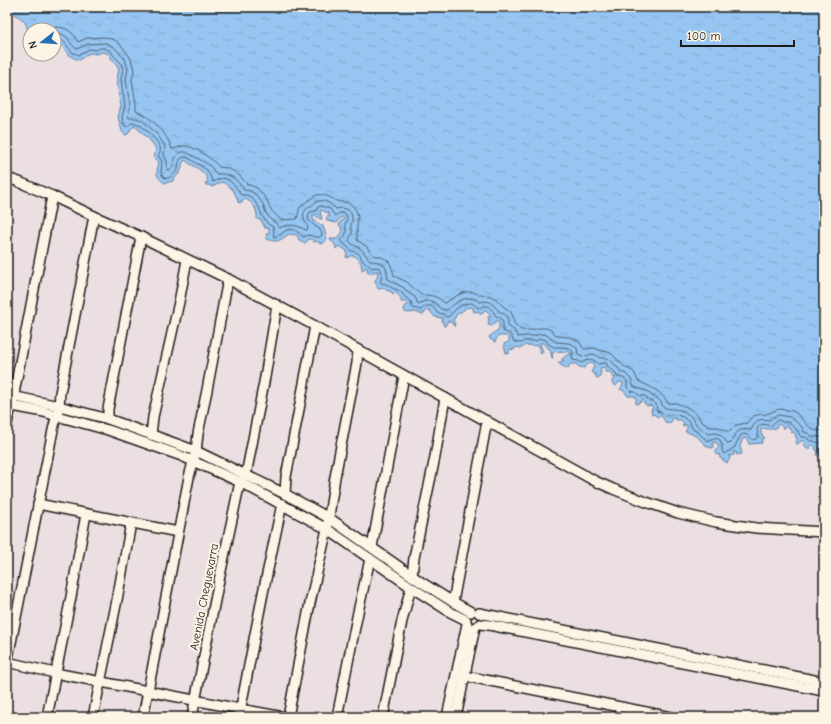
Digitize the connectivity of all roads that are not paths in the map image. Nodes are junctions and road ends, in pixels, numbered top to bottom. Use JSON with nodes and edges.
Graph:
{"nodes":[{"id":1,"x":7,"y":178,"type":"edge"},
{"id":2,"x":52,"y":196,"type":"junction"},
{"id":3,"x":94,"y":216,"type":"junction"},
{"id":4,"x":141,"y":237,"type":"junction"},
{"id":5,"x":187,"y":260,"type":"junction"},
{"id":6,"x":228,"y":279,"type":"junction"},
{"id":7,"x":277,"y":306,"type":"junction"},
{"id":8,"x":315,"y":326,"type":"junction"},
{"id":9,"x":358,"y":350,"type":"junction"},
{"id":10,"x":404,"y":376,"type":"junction"},
{"id":11,"x":11,"y":395,"type":"edge"},
{"id":12,"x":445,"y":398,"type":"junction"},
{"id":13,"x":9,"y":405,"type":"edge"},
{"id":14,"x":59,"y":406,"type":"junction"},
{"id":15,"x":57,"y":416,"type":"junction"},
{"id":16,"x":108,"y":419,"type":"junction"},
{"id":17,"x":487,"y":421,"type":"junction"},
{"id":18,"x":7,"y":423,"type":"edge"},
{"id":19,"x":151,"y":435,"type":"junction"},
{"id":20,"x":196,"y":451,"type":"junction"},
{"id":21,"x":194,"y":461,"type":"junction"},
{"id":22,"x":243,"y":478,"type":"junction"},
{"id":23,"x":285,"y":494,"type":"junction"},
{"id":24,"x":38,"y":504,"type":"junction"},
{"id":25,"x":282,"y":504,"type":"junction"},
{"id":26,"x":86,"y":514,"type":"junction"},
{"id":27,"x":329,"y":518,"type":"junction"},
{"id":28,"x":131,"y":523,"type":"junction"},
{"id":29,"x":327,"y":529,"type":"junction"},
{"id":30,"x":178,"y":532,"type":"junction"},
{"id":31,"x":824,"y":532,"type":"edge"},
{"id":32,"x":372,"y":547,"type":"junction"},
{"id":33,"x":370,"y":559,"type":"junction"},
{"id":34,"x":412,"y":576,"type":"junction"},
{"id":35,"x":411,"y":587,"type":"junction"},
{"id":36,"x":453,"y":602,"type":"junction"},
{"id":37,"x":473,"y":620,"type":"junction"},
{"id":38,"x":7,"y":662,"type":"edge"},
{"id":39,"x":56,"y":673,"type":"junction"},
{"id":40,"x":465,"y":676,"type":"junction"},
{"id":41,"x":100,"y":681,"type":"junction"},
{"id":42,"x":824,"y":682,"type":"edge"},
{"id":43,"x":148,"y":690,"type":"junction"},
{"id":44,"x":824,"y":691,"type":"edge"},
{"id":45,"x":196,"y":700,"type":"junction"},
{"id":46,"x":239,"y":713,"type":"edge"},
{"id":47,"x":47,"y":717,"type":"edge"},
{"id":48,"x":93,"y":717,"type":"edge"},
{"id":49,"x":143,"y":717,"type":"edge"},
{"id":50,"x":192,"y":717,"type":"edge"},
{"id":51,"x":284,"y":717,"type":"edge"},
{"id":52,"x":288,"y":717,"type":"edge"},
{"id":53,"x":338,"y":717,"type":"edge"},
{"id":54,"x":383,"y":717,"type":"edge"},
{"id":55,"x":447,"y":717,"type":"edge"},
{"id":56,"x":456,"y":717,"type":"edge"},
{"id":57,"x":671,"y":717,"type":"edge"}],
"edges":[{"from":1,"to":2,"type":"street"},
{"from":2,"to":3,"type":"street"},
{"from":2,"to":11,"type":"street"},
{"from":3,"to":4,"type":"street"},
{"from":3,"to":14,"type":"street"},
{"from":4,"to":5,"type":"street"},
{"from":4,"to":16,"type":"street"},
{"from":5,"to":6,"type":"street"},
{"from":5,"to":19,"type":"street"},
{"from":6,"to":7,"type":"street"},
{"from":6,"to":20,"type":"street"},
{"from":7,"to":8,"type":"street"},
{"from":7,"to":22,"type":"street","name":"Avenida Cheguevarra"},
{"from":8,"to":9,"type":"street"},
{"from":8,"to":23,"type":"street"},
{"from":9,"to":10,"type":"street"},
{"from":9,"to":27,"type":"street"},
{"from":10,"to":12,"type":"street"},
{"from":10,"to":32,"type":"street"},
{"from":11,"to":13,"type":"street"},
{"from":11,"to":14,"type":"street"},
{"from":12,"to":17,"type":"street"},
{"from":12,"to":34,"type":"street"},
{"from":13,"to":15,"type":"street"},
{"from":13,"to":18,"type":"street"},
{"from":14,"to":15,"type":"street"},
{"from":14,"to":16,"type":"street"},
{"from":15,"to":21,"type":"street"},
{"from":15,"to":24,"type":"street"},
{"from":16,"to":19,"type":"street"},
{"from":17,"to":31,"type":"street"},
{"from":17,"to":36,"type":"street"},
{"from":19,"to":20,"type":"street"},
{"from":20,"to":21,"type":"street"},
{"from":20,"to":22,"type":"street"},
{"from":21,"to":22,"type":"street"},
{"from":21,"to":30,"type":"street"},
{"from":22,"to":23,"type":"street"},
{"from":22,"to":25,"type":"street"},
{"from":22,"to":45,"type":"street","name":"Avenida Cheguevarra"},
{"from":23,"to":27,"type":"street"},
{"from":24,"to":26,"type":"street"},
{"from":24,"to":38,"type":"street"},
{"from":25,"to":29,"type":"street"},
{"from":25,"to":46,"type":"street"},
{"from":26,"to":28,"type":"street"},
{"from":26,"to":39,"type":"street"},
{"from":27,"to":29,"type":"street"},
{"from":27,"to":32,"type":"street"},
{"from":28,"to":30,"type":"street"},
{"from":28,"to":41,"type":"street"},
{"from":29,"to":33,"type":"street"},
{"from":29,"to":52,"type":"street"},
{"from":30,"to":43,"type":"street"},
{"from":32,"to":34,"type":"street"},
{"from":33,"to":35,"type":"street"},
{"from":33,"to":53,"type":"street"},
{"from":34,"to":36,"type":"street"},
{"from":35,"to":37,"type":"street"},
{"from":35,"to":54,"type":"street"},
{"from":36,"to":37,"type":"street"},
{"from":37,"to":40,"type":"street"},
{"from":37,"to":42,"type":"street"},
{"from":37,"to":44,"type":"street"},
{"from":37,"to":55,"type":"street"},
{"from":38,"to":39,"type":"street"},
{"from":39,"to":41,"type":"street"},
{"from":39,"to":47,"type":"street"},
{"from":40,"to":56,"type":"street"},
{"from":40,"to":57,"type":"street"},
{"from":41,"to":43,"type":"street"},
{"from":41,"to":48,"type":"street"},
{"from":43,"to":45,"type":"street"},
{"from":43,"to":49,"type":"street"},
{"from":45,"to":46,"type":"street"},
{"from":45,"to":50,"type":"street","name":"Avenida Cheguevarra"},
{"from":46,"to":51,"type":"street"}]}
